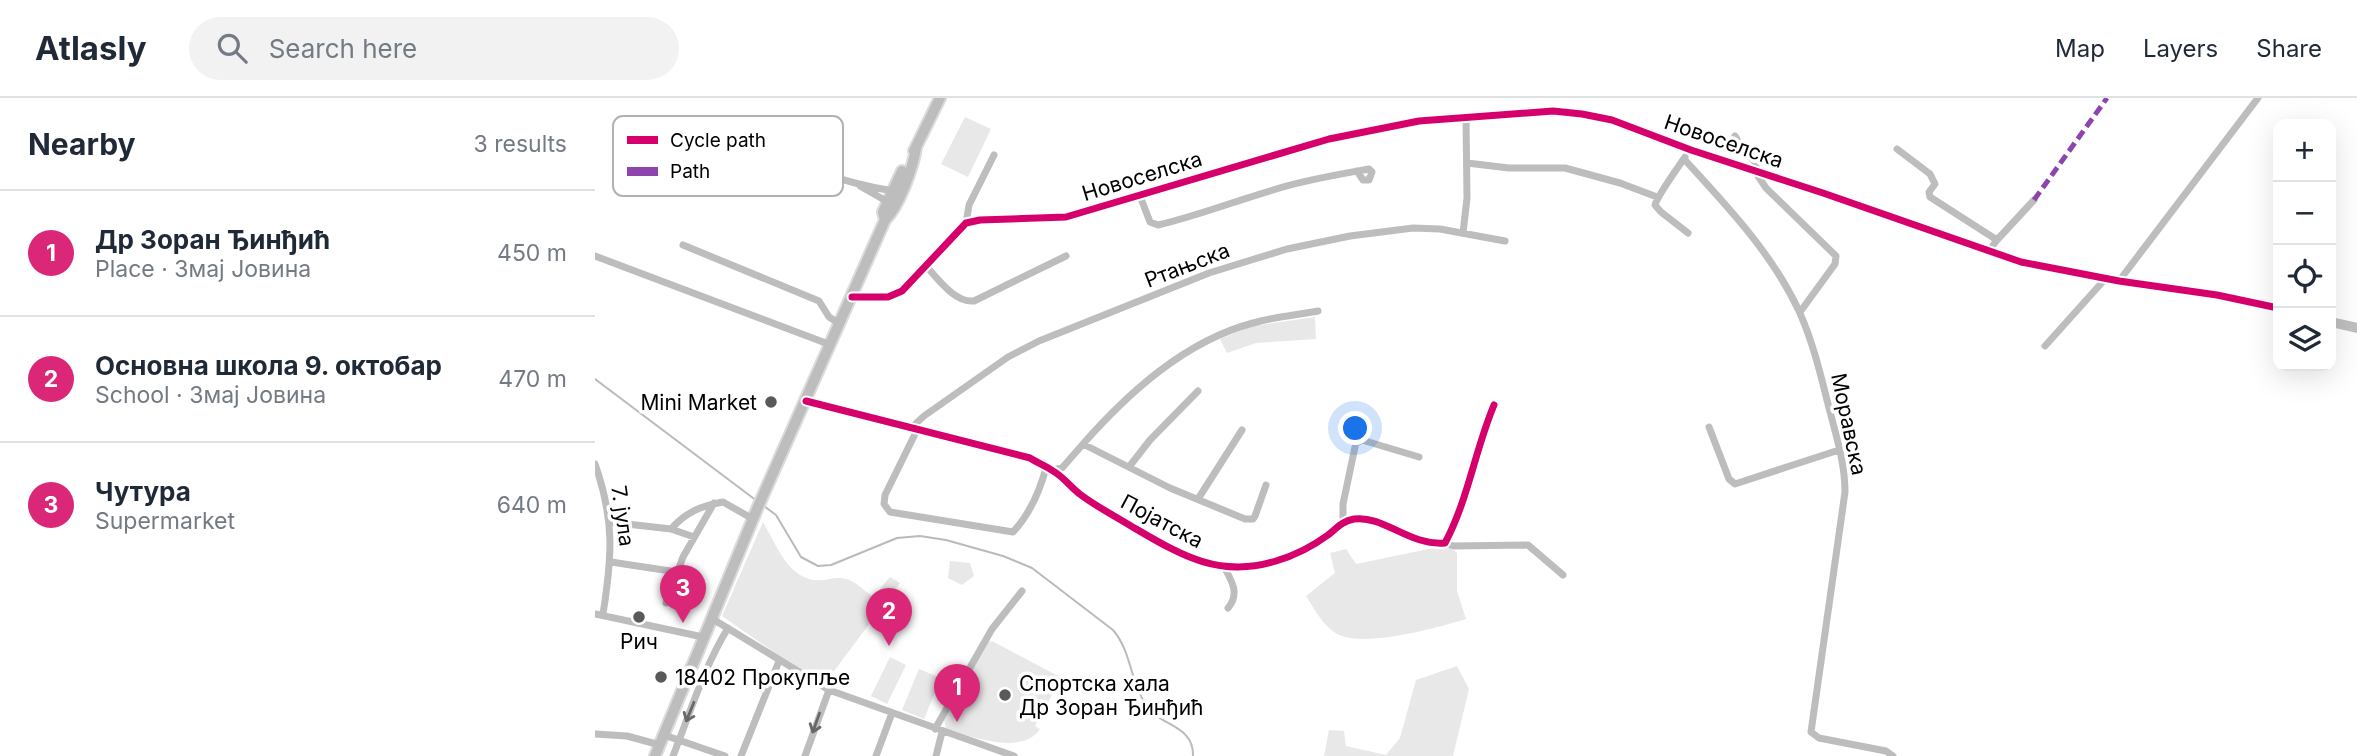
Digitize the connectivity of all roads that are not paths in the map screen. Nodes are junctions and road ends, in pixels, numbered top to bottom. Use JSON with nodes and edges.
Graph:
{"nodes":[{"id":1,"x":940,"y":98,"type":"edge"},
{"id":2,"x":2258,"y":98,"type":"edge"},
{"id":3,"x":1466,"y":117,"type":"junction"},
{"id":4,"x":1735,"y":136,"type":"dead end"},
{"id":5,"x":916,"y":148,"type":"junction"},
{"id":6,"x":1896,"y":149,"type":"dead end"},
{"id":7,"x":1691,"y":150,"type":"junction"},
{"id":8,"x":994,"y":155,"type":"dead end"},
{"id":9,"x":1683,"y":159,"type":"junction"},
{"id":10,"x":1467,"y":163,"type":"junction"},
{"id":11,"x":1357,"y":171,"type":"dead end"},
{"id":12,"x":1756,"y":171,"type":"junction"},
{"id":13,"x":843,"y":179,"type":"edge"},
{"id":14,"x":890,"y":196,"type":"junction"},
{"id":15,"x":1140,"y":196,"type":"junction"},
{"id":16,"x":1657,"y":197,"type":"junction"},
{"id":17,"x":2034,"y":200,"type":"dead end"},
{"id":18,"x":885,"y":220,"type":"junction"},
{"id":19,"x":966,"y":223,"type":"junction"},
{"id":20,"x":1463,"y":233,"type":"junction"},
{"id":21,"x":1688,"y":233,"type":"dead end"},
{"id":22,"x":1997,"y":240,"type":"junction"},
{"id":23,"x":1504,"y":241,"type":"dead end"},
{"id":24,"x":683,"y":245,"type":"dead end"},
{"id":25,"x":1988,"y":252,"type":"junction"},
{"id":26,"x":595,"y":256,"type":"edge"},
{"id":27,"x":1066,"y":256,"type":"dead end"},
{"id":28,"x":926,"y":266,"type":"junction"},
{"id":29,"x":2106,"y":278,"type":"junction"},
{"id":30,"x":2119,"y":281,"type":"junction"},
{"id":31,"x":852,"y":298,"type":"junction"},
{"id":32,"x":2273,"y":307,"type":"edge"},
{"id":33,"x":1318,"y":311,"type":"dead end"},
{"id":34,"x":1800,"y":312,"type":"junction"},
{"id":35,"x":2336,"y":323,"type":"edge"},
{"id":36,"x":841,"y":324,"type":"junction"},
{"id":37,"x":2357,"y":328,"type":"edge"},
{"id":38,"x":831,"y":345,"type":"junction"},
{"id":39,"x":2045,"y":346,"type":"dead end"},
{"id":40,"x":1198,"y":391,"type":"dead end"},
{"id":41,"x":806,"y":401,"type":"junction"},
{"id":42,"x":1494,"y":405,"type":"dead end"},
{"id":43,"x":1709,"y":427,"type":"dead end"},
{"id":44,"x":914,"y":428,"type":"junction"},
{"id":45,"x":1242,"y":430,"type":"dead end"},
{"id":46,"x":1083,"y":444,"type":"junction"},
{"id":47,"x":1839,"y":450,"type":"junction"},
{"id":48,"x":1419,"y":457,"type":"dead end"},
{"id":49,"x":595,"y":464,"type":"edge"},
{"id":50,"x":1129,"y":467,"type":"junction"},
{"id":51,"x":1050,"y":469,"type":"junction"},
{"id":52,"x":1266,"y":485,"type":"dead end"},
{"id":53,"x":1198,"y":499,"type":"junction"},
{"id":54,"x":714,"y":503,"type":"junction"},
{"id":55,"x":755,"y":514,"type":"junction"},
{"id":56,"x":609,"y":522,"type":"junction"},
{"id":57,"x":1343,"y":522,"type":"junction"},
{"id":58,"x":671,"y":529,"type":"junction"},
{"id":59,"x":694,"y":537,"type":"junction"},
{"id":60,"x":1445,"y":543,"type":"junction"},
{"id":61,"x":611,"y":562,"type":"junction"},
{"id":62,"x":1224,"y":567,"type":"junction"},
{"id":63,"x":677,"y":572,"type":"junction"},
{"id":64,"x":1563,"y":575,"type":"dead end"},
{"id":65,"x":1022,"y":591,"type":"dead end"},
{"id":66,"x":666,"y":603,"type":"dead end"},
{"id":67,"x":1228,"y":608,"type":"dead end"},
{"id":68,"x":599,"y":614,"type":"edge"},
{"id":69,"x":711,"y":618,"type":"junction"},
{"id":70,"x":728,"y":628,"type":"junction"},
{"id":71,"x":703,"y":637,"type":"junction"},
{"id":72,"x":779,"y":661,"type":"junction"},
{"id":73,"x":828,"y":690,"type":"junction"},
{"id":74,"x":892,"y":713,"type":"junction"},
{"id":75,"x":939,"y":731,"type":"junction"},
{"id":76,"x":595,"y":734,"type":"edge"},
{"id":77,"x":679,"y":741,"type":"junction"},
{"id":78,"x":660,"y":745,"type":"edge"},
{"id":79,"x":673,"y":756,"type":"edge"},
{"id":80,"x":725,"y":756,"type":"edge"},
{"id":81,"x":741,"y":756,"type":"edge"},
{"id":82,"x":805,"y":756,"type":"edge"},
{"id":83,"x":876,"y":756,"type":"edge"},
{"id":84,"x":936,"y":756,"type":"edge"},
{"id":85,"x":1014,"y":756,"type":"edge"},
{"id":86,"x":1893,"y":756,"type":"edge"}],
"edges":[{"from":1,"to":5,"type":"main road"},
{"from":2,"to":30,"type":"street"},
{"from":3,"to":7,"type":"street","name":"Новоселска"},
{"from":3,"to":10,"type":"street"},
{"from":3,"to":15,"type":"street","name":"Новоселска"},
{"from":4,"to":12,"type":"street"},
{"from":5,"to":14,"type":"main road"},
{"from":5,"to":18,"type":"main road"},
{"from":6,"to":22,"type":"street"},
{"from":7,"to":9,"type":"street"},
{"from":7,"to":12,"type":"street","name":"Новоселска"},
{"from":8,"to":19,"type":"street"},
{"from":9,"to":16,"type":"street"},
{"from":9,"to":34,"type":"street","name":"Моравска"},
{"from":10,"to":16,"type":"street"},
{"from":10,"to":20,"type":"street"},
{"from":11,"to":15,"type":"street"},
{"from":12,"to":25,"type":"street","name":"Новоселска"},
{"from":12,"to":34,"type":"street"},
{"from":13,"to":14,"type":"street"},
{"from":14,"to":18,"type":"main road"},
{"from":15,"to":19,"type":"street","name":"Новоселска"},
{"from":16,"to":21,"type":"street"},
{"from":17,"to":22,"type":"street"},
{"from":18,"to":31,"type":"main road"},
{"from":19,"to":28,"type":"street"},
{"from":20,"to":23,"type":"street","name":"Ртањска"},
{"from":20,"to":44,"type":"street","name":"Ртањска"},
{"from":22,"to":25,"type":"street"},
{"from":24,"to":36,"type":"street"},
{"from":25,"to":29,"type":"street","name":"Новоселска"},
{"from":26,"to":38,"type":"street"},
{"from":27,"to":28,"type":"street"},
{"from":28,"to":31,"type":"street"},
{"from":29,"to":30,"type":"street","name":"Новоселска"},
{"from":29,"to":39,"type":"street"},
{"from":30,"to":32,"type":"street","name":"Новоселска"},
{"from":31,"to":36,"type":"main road"},
{"from":33,"to":46,"type":"street"},
{"from":34,"to":47,"type":"street","name":"Моравска"},
{"from":35,"to":37,"type":"street"},
{"from":36,"to":38,"type":"main road"},
{"from":38,"to":41,"type":"main road"},
{"from":40,"to":50,"type":"street"},
{"from":41,"to":44,"type":"street","name":"Појатска"},
{"from":41,"to":55,"type":"main road"},
{"from":42,"to":60,"type":"street"},
{"from":43,"to":47,"type":"street"},
{"from":44,"to":51,"type":"street","name":"Појатска"},
{"from":44,"to":51,"type":"street"},
{"from":45,"to":53,"type":"street"},
{"from":46,"to":50,"type":"street"},
{"from":46,"to":51,"type":"street"},
{"from":47,"to":86,"type":"street","name":"Моравска"},
{"from":48,"to":57,"type":"street"},
{"from":49,"to":56,"type":"street","name":"7. јула"},
{"from":50,"to":53,"type":"street"},
{"from":51,"to":62,"type":"street","name":"Појатска"},
{"from":52,"to":53,"type":"street"},
{"from":54,"to":55,"type":"street"},
{"from":54,"to":58,"type":"street"},
{"from":54,"to":59,"type":"street"},
{"from":55,"to":69,"type":"main road"},
{"from":56,"to":58,"type":"street"},
{"from":56,"to":61,"type":"street","name":"7. јула"},
{"from":57,"to":60,"type":"street"},
{"from":57,"to":62,"type":"street","name":"Појатска"},
{"from":58,"to":59,"type":"street"},
{"from":59,"to":63,"type":"street"},
{"from":60,"to":64,"type":"street"},
{"from":61,"to":63,"type":"street"},
{"from":61,"to":68,"type":"street","name":"7. јула"},
{"from":62,"to":67,"type":"street"},
{"from":63,"to":66,"type":"street"},
{"from":65,"to":75,"type":"street"},
{"from":68,"to":71,"type":"street"},
{"from":69,"to":70,"type":"street"},
{"from":69,"to":71,"type":"main road"},
{"from":70,"to":72,"type":"street"},
{"from":70,"to":77,"type":"street","one_way":true},
{"from":71,"to":78,"type":"main road"},
{"from":72,"to":73,"type":"street"},
{"from":72,"to":81,"type":"street"},
{"from":73,"to":74,"type":"street"},
{"from":73,"to":82,"type":"street","one_way":true},
{"from":74,"to":75,"type":"street"},
{"from":74,"to":83,"type":"street"},
{"from":75,"to":84,"type":"street"},
{"from":75,"to":85,"type":"street"},
{"from":76,"to":78,"type":"street"},
{"from":77,"to":78,"type":"street"},
{"from":77,"to":79,"type":"street"},
{"from":77,"to":80,"type":"street"}]}
